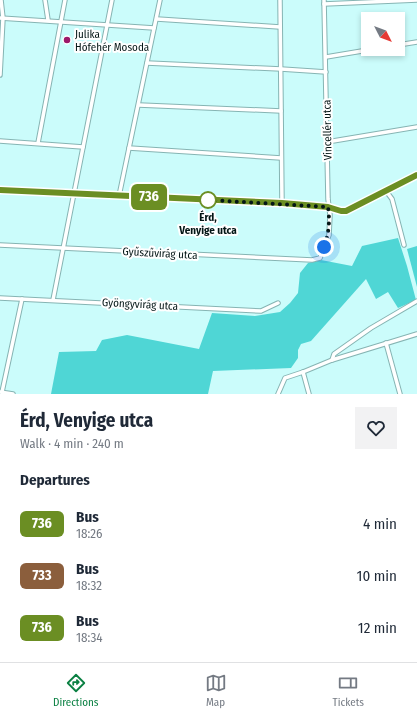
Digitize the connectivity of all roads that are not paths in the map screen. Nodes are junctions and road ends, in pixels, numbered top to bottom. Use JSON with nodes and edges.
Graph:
{"nodes":[{"id":1,"x":1,"y":0,"type":"edge"},
{"id":2,"x":45,"y":0,"type":"edge"},
{"id":3,"x":65,"y":0,"type":"edge"},
{"id":4,"x":112,"y":0,"type":"edge"},
{"id":5,"x":160,"y":0,"type":"edge"},
{"id":6,"x":280,"y":0,"type":"edge"},
{"id":7,"x":417,"y":0,"type":"edge"},
{"id":8,"x":324,"y":2,"type":"edge"},
{"id":9,"x":2,"y":18,"type":"edge"},
{"id":10,"x":156,"y":19,"type":"junction"},
{"id":11,"x":48,"y":20,"type":"junction"},
{"id":12,"x":60,"y":21,"type":"junction"},
{"id":13,"x":107,"y":24,"type":"junction"},
{"id":14,"x":280,"y":27,"type":"junction"},
{"id":15,"x":154,"y":28,"type":"junction"},
{"id":16,"x":417,"y":42,"type":"edge"},
{"id":17,"x":405,"y":44,"type":"edge"},
{"id":18,"x":361,"y":51,"type":"edge"},
{"id":19,"x":326,"y":57,"type":"junction"},
{"id":20,"x":147,"y":63,"type":"junction"},
{"id":21,"x":281,"y":69,"type":"junction"},
{"id":22,"x":326,"y":72,"type":"junction"},
{"id":23,"x":0,"y":75,"type":"edge"},
{"id":24,"x":139,"y":105,"type":"junction"},
{"id":25,"x":281,"y":111,"type":"junction"},
{"id":26,"x":417,"y":127,"type":"edge"},
{"id":27,"x":0,"y":141,"type":"edge"},
{"id":28,"x":327,"y":142,"type":"junction"},
{"id":29,"x":38,"y":143,"type":"junction"},
{"id":30,"x":83,"y":147,"type":"junction"},
{"id":31,"x":129,"y":148,"type":"junction"},
{"id":32,"x":281,"y":158,"type":"junction"},
{"id":33,"x":417,"y":174,"type":"edge"},
{"id":34,"x":0,"y":190,"type":"edge"},
{"id":35,"x":386,"y":191,"type":"junction"},
{"id":36,"x":73,"y":193,"type":"junction"},
{"id":37,"x":119,"y":196,"type":"junction"},
{"id":38,"x":282,"y":203,"type":"junction"},
{"id":39,"x":328,"y":207,"type":"junction"},
{"id":40,"x":0,"y":245,"type":"edge"},
{"id":41,"x":404,"y":245,"type":"dead end"},
{"id":42,"x":63,"y":248,"type":"junction"},
{"id":43,"x":320,"y":258,"type":"joint"},
{"id":44,"x":0,"y":298,"type":"edge"},
{"id":45,"x":22,"y":299,"type":"junction"},
{"id":46,"x":53,"y":300,"type":"junction"},
{"id":47,"x":417,"y":301,"type":"edge"},
{"id":48,"x":278,"y":303,"type":"dead end"},
{"id":49,"x":417,"y":334,"type":"edge"},
{"id":50,"x":386,"y":343,"type":"junction"},
{"id":51,"x":332,"y":360,"type":"junction"},
{"id":52,"x":303,"y":372,"type":"junction"},
{"id":53,"x":1,"y":392,"type":"edge"},
{"id":54,"x":13,"y":394,"type":"edge"},
{"id":55,"x":278,"y":394,"type":"edge"},
{"id":56,"x":309,"y":394,"type":"edge"},
{"id":57,"x":400,"y":394,"type":"edge"}],
"edges":[{"from":1,"to":9,"type":"street"},
{"from":2,"to":11,"type":"street"},
{"from":3,"to":12,"type":"street"},
{"from":4,"to":13,"type":"street"},
{"from":5,"to":10,"type":"street"},
{"from":6,"to":14,"type":"street"},
{"from":7,"to":8,"type":"street"},
{"from":8,"to":19,"type":"street","name":"Vincellér utca"},
{"from":9,"to":11,"type":"street"},
{"from":9,"to":23,"type":"street"},
{"from":10,"to":14,"type":"street"},
{"from":10,"to":15,"type":"street"},
{"from":11,"to":12,"type":"street"},
{"from":12,"to":13,"type":"street"},
{"from":12,"to":29,"type":"street"},
{"from":13,"to":15,"type":"street"},
{"from":13,"to":30,"type":"street"},
{"from":14,"to":21,"type":"street"},
{"from":15,"to":20,"type":"street"},
{"from":16,"to":17,"type":"street"},
{"from":18,"to":19,"type":"street"},
{"from":19,"to":22,"type":"street","name":"Vincellér utca"},
{"from":20,"to":21,"type":"street"},
{"from":20,"to":24,"type":"street"},
{"from":21,"to":22,"type":"street"},
{"from":21,"to":25,"type":"street"},
{"from":22,"to":28,"type":"street","name":"Vincellér utca"},
{"from":24,"to":25,"type":"street"},
{"from":24,"to":31,"type":"street"},
{"from":25,"to":32,"type":"street"},
{"from":26,"to":28,"type":"street"},
{"from":27,"to":29,"type":"street"},
{"from":28,"to":39,"type":"street","name":"Vincellér utca"},
{"from":29,"to":30,"type":"street"},
{"from":30,"to":36,"type":"street"},
{"from":31,"to":32,"type":"street"},
{"from":31,"to":37,"type":"street"},
{"from":32,"to":38,"type":"street"},
{"from":33,"to":35,"type":"street"},
{"from":34,"to":36,"type":"street"},
{"from":35,"to":39,"type":"street"},
{"from":35,"to":41,"type":"street"},
{"from":36,"to":37,"type":"street"},
{"from":36,"to":42,"type":"street"},
{"from":37,"to":38,"type":"street"},
{"from":38,"to":39,"type":"street"},
{"from":39,"to":43,"type":"street","name":"Vincellér utca"},
{"from":40,"to":42,"type":"street","name":"Gyűszűvirág utca"},
{"from":42,"to":43,"type":"street","name":"Gyűszűvirág utca"},
{"from":42,"to":46,"type":"street"},
{"from":44,"to":45,"type":"street","name":"Gyöngyvirág utca"},
{"from":45,"to":46,"type":"street","name":"Gyöngyvirág utca"},
{"from":45,"to":53,"type":"street"},
{"from":46,"to":48,"type":"street","name":"Gyöngyvirág utca"},
{"from":47,"to":51,"type":"street"},
{"from":49,"to":50,"type":"street"},
{"from":50,"to":51,"type":"street"},
{"from":50,"to":57,"type":"street"},
{"from":51,"to":52,"type":"street"},
{"from":52,"to":55,"type":"street"},
{"from":52,"to":56,"type":"street"},
{"from":53,"to":54,"type":"street"}]}
